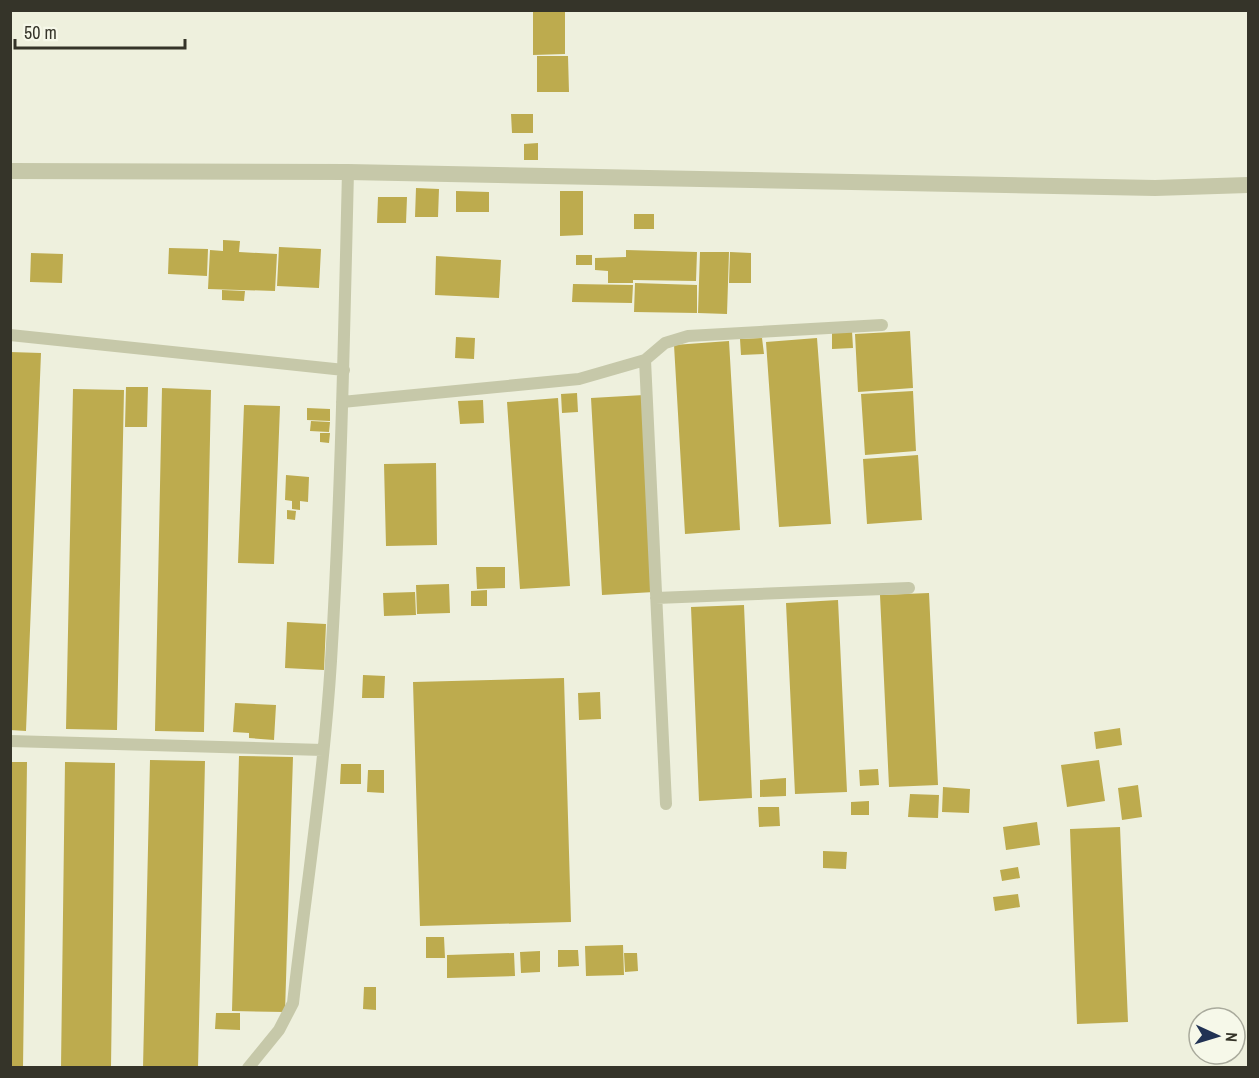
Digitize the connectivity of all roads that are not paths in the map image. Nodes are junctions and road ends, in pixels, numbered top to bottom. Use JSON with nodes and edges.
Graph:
{"nodes":[{"id":1,"x":10,"y":171,"type":"edge"},
{"id":2,"x":348,"y":172,"type":"junction"},
{"id":3,"x":1248,"y":172,"type":"edge"},
{"id":4,"x":1219,"y":185,"type":"junction"},
{"id":5,"x":1248,"y":185,"type":"edge"},
{"id":6,"x":882,"y":325,"type":"dead end"},
{"id":7,"x":10,"y":335,"type":"edge"},
{"id":8,"x":645,"y":360,"type":"junction"},
{"id":9,"x":344,"y":370,"type":"junction"},
{"id":10,"x":342,"y":402,"type":"junction"},
{"id":11,"x":909,"y":588,"type":"dead end"},
{"id":12,"x":656,"y":598,"type":"junction"},
{"id":13,"x":10,"y":741,"type":"edge"},
{"id":14,"x":323,"y":750,"type":"junction"},
{"id":15,"x":666,"y":804,"type":"dead end"},
{"id":16,"x":248,"y":1068,"type":"edge"}],
"edges":[{"from":1,"to":2,"type":"street"},
{"from":2,"to":4,"type":"street"},
{"from":2,"to":9,"type":"lane"},
{"from":3,"to":4,"type":"street"},
{"from":4,"to":5,"type":"street"},
{"from":6,"to":8,"type":"lane"},
{"from":7,"to":9,"type":"lane"},
{"from":8,"to":10,"type":"lane"},
{"from":8,"to":12,"type":"lane"},
{"from":9,"to":10,"type":"lane"},
{"from":10,"to":14,"type":"lane"},
{"from":11,"to":12,"type":"lane"},
{"from":12,"to":15,"type":"lane"},
{"from":13,"to":14,"type":"lane"},
{"from":14,"to":16,"type":"lane"}]}
